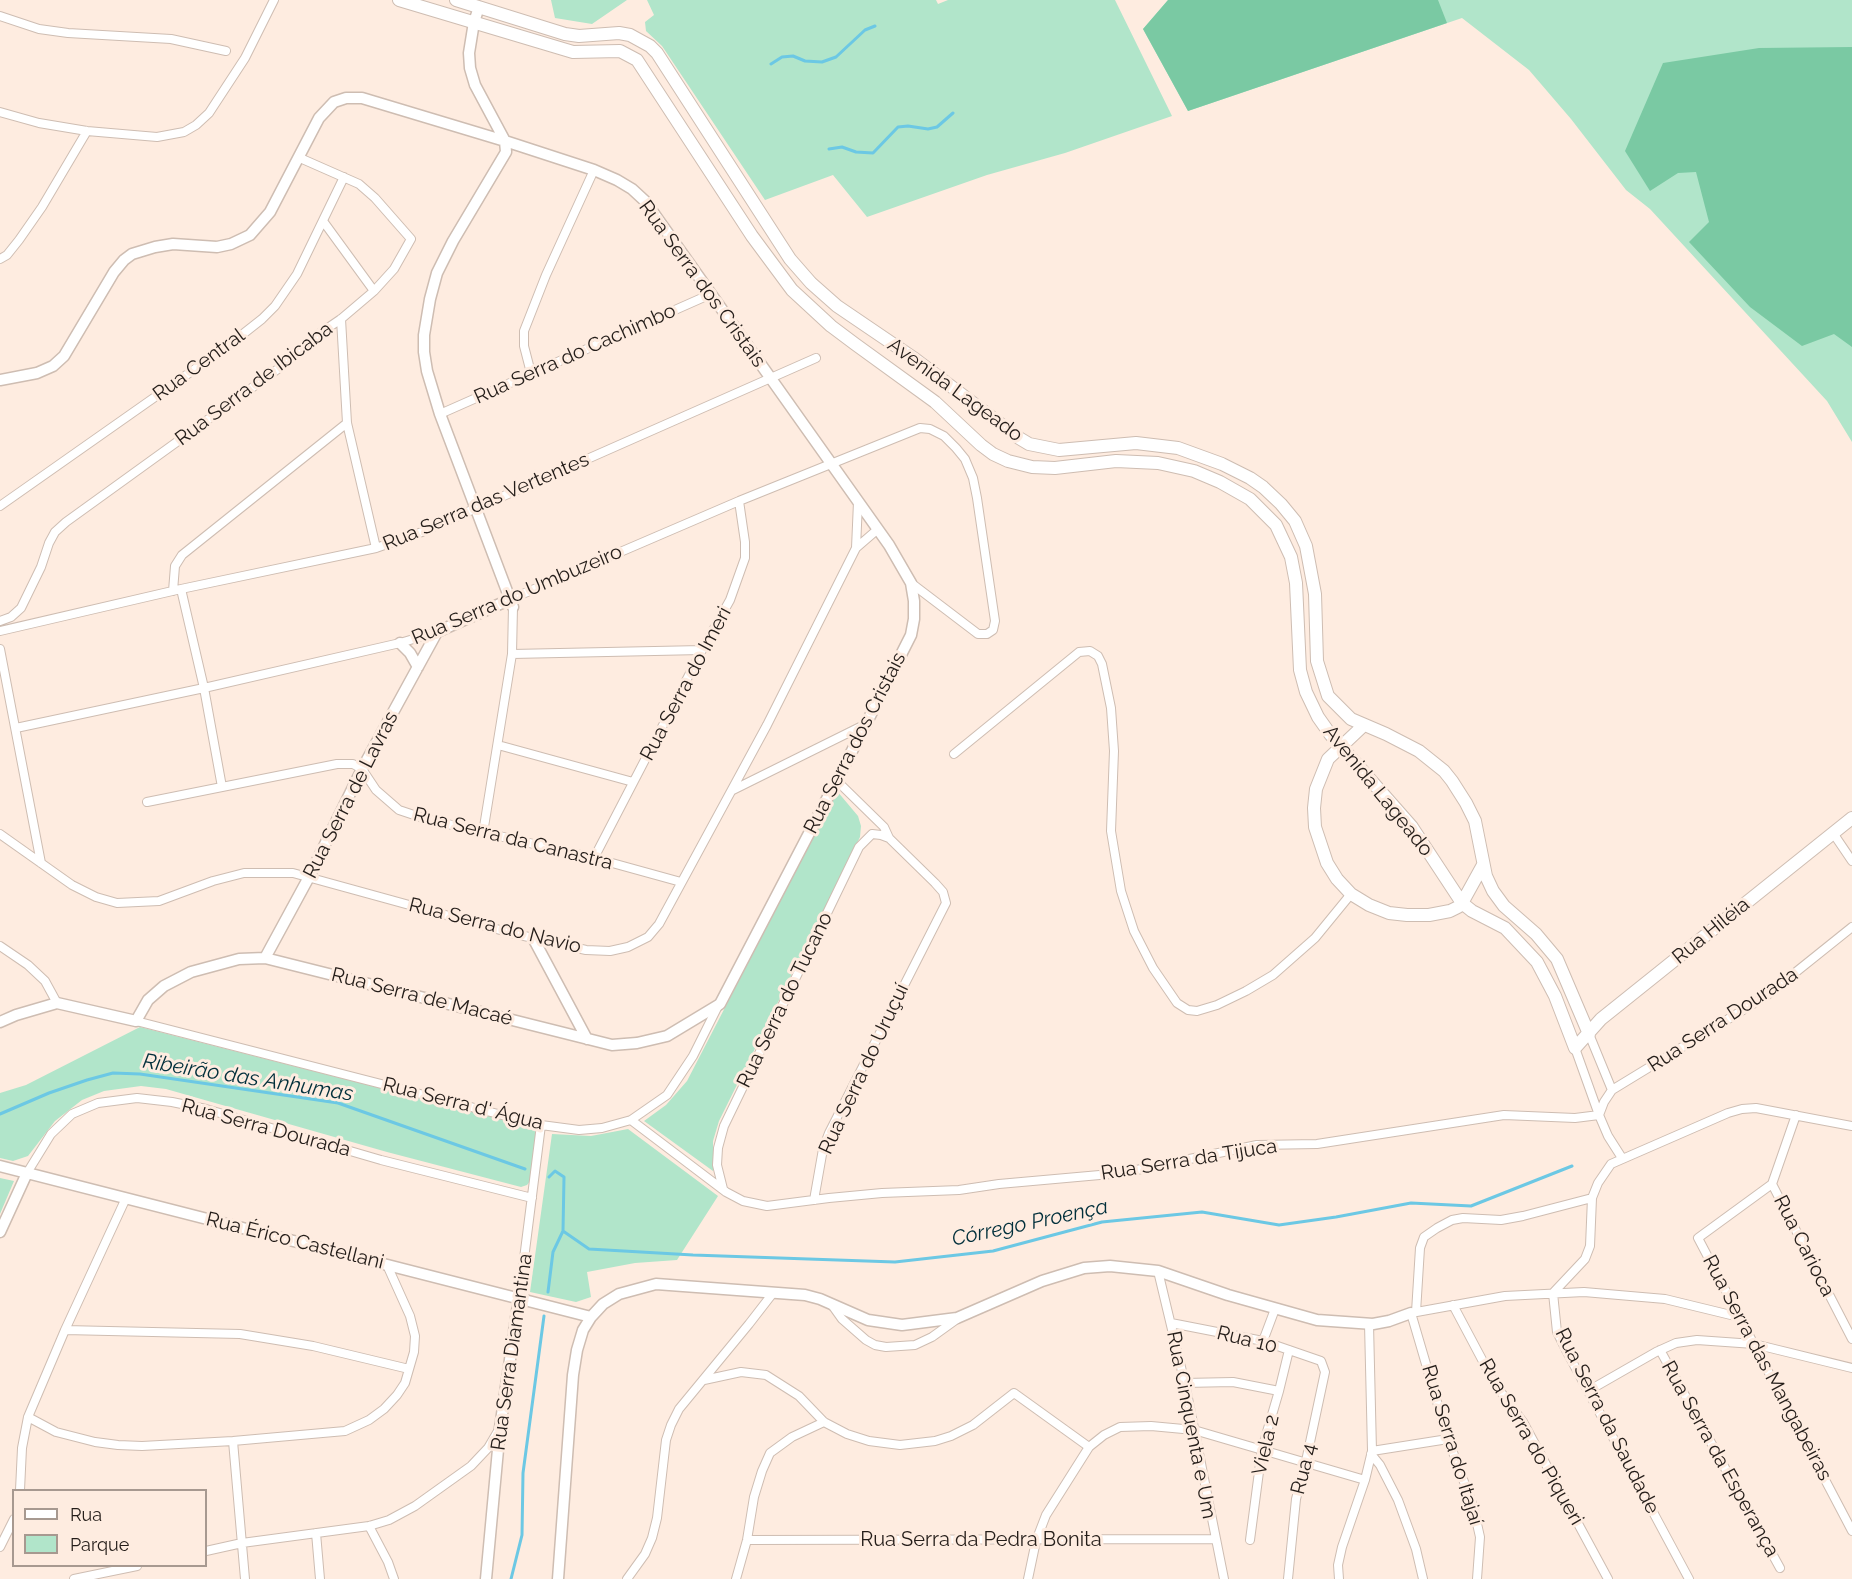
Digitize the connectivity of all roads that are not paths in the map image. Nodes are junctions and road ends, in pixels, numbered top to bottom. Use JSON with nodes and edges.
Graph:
{"nodes":[{"id":1,"x":274,"y":0,"type":"edge"},
{"id":2,"x":399,"y":0,"type":"edge"},
{"id":3,"x":456,"y":0,"type":"edge"},
{"id":4,"x":479,"y":8,"type":"junction"},
{"id":5,"x":0,"y":16,"type":"edge"},
{"id":6,"x":474,"y":22,"type":"junction"},
{"id":7,"x":650,"y":46,"type":"junction"},
{"id":8,"x":226,"y":51,"type":"dead end"},
{"id":9,"x":637,"y":60,"type":"junction"},
{"id":10,"x":0,"y":112,"type":"edge"},
{"id":11,"x":87,"y":131,"type":"junction"},
{"id":12,"x":505,"y":141,"type":"junction"},
{"id":13,"x":300,"y":158,"type":"junction"},
{"id":14,"x":594,"y":171,"type":"junction"},
{"id":15,"x":344,"y":177,"type":"junction"},
{"id":16,"x":323,"y":221,"type":"junction"},
{"id":17,"x":0,"y":259,"type":"edge"},
{"id":18,"x":374,"y":291,"type":"junction"},
{"id":19,"x":711,"y":294,"type":"junction"},
{"id":20,"x":341,"y":320,"type":"junction"},
{"id":21,"x":816,"y":358,"type":"dead end"},
{"id":22,"x":531,"y":373,"type":"junction"},
{"id":23,"x":770,"y":379,"type":"junction"},
{"id":24,"x":0,"y":381,"type":"edge"},
{"id":25,"x":440,"y":414,"type":"junction"},
{"id":26,"x":347,"y":423,"type":"junction"},
{"id":27,"x":829,"y":463,"type":"junction"},
{"id":28,"x":739,"y":501,"type":"junction"},
{"id":29,"x":858,"y":502,"type":"junction"},
{"id":30,"x":0,"y":506,"type":"edge"},
{"id":31,"x":476,"y":508,"type":"junction"},
{"id":32,"x":878,"y":529,"type":"junction"},
{"id":33,"x":376,"y":548,"type":"junction"},
{"id":34,"x":856,"y":548,"type":"junction"},
{"id":35,"x":911,"y":583,"type":"junction"},
{"id":36,"x":177,"y":590,"type":"junction"},
{"id":37,"x":512,"y":603,"type":"junction"},
{"id":38,"x":0,"y":621,"type":"edge"},
{"id":39,"x":0,"y":631,"type":"edge"},
{"id":40,"x":437,"y":632,"type":"junction"},
{"id":41,"x":400,"y":643,"type":"junction"},
{"id":42,"x":0,"y":649,"type":"edge"},
{"id":43,"x":702,"y":650,"type":"junction"},
{"id":44,"x":512,"y":654,"type":"junction"},
{"id":45,"x":418,"y":667,"type":"junction"},
{"id":46,"x":204,"y":688,"type":"junction"},
{"id":47,"x":866,"y":724,"type":"junction"},
{"id":48,"x":1364,"y":725,"type":"junction"},
{"id":49,"x":16,"y":728,"type":"junction"},
{"id":50,"x":498,"y":745,"type":"junction"},
{"id":51,"x":1341,"y":747,"type":"junction"},
{"id":52,"x":954,"y":754,"type":"dead end"},
{"id":53,"x":362,"y":769,"type":"junction"},
{"id":54,"x":837,"y":781,"type":"junction"},
{"id":55,"x":633,"y":782,"type":"junction"},
{"id":56,"x":222,"y":787,"type":"junction"},
{"id":57,"x":733,"y":790,"type":"junction"},
{"id":58,"x":147,"y":802,"type":"dead end"},
{"id":59,"x":1852,"y":818,"type":"edge"},
{"id":60,"x":483,"y":833,"type":"junction"},
{"id":61,"x":1833,"y":833,"type":"junction"},
{"id":62,"x":0,"y":834,"type":"edge"},
{"id":63,"x":888,"y":838,"type":"junction"},
{"id":64,"x":594,"y":858,"type":"junction"},
{"id":65,"x":1852,"y":861,"type":"edge"},
{"id":66,"x":41,"y":863,"type":"junction"},
{"id":67,"x":1483,"y":865,"type":"junction"},
{"id":68,"x":309,"y":877,"type":"junction"},
{"id":69,"x":681,"y":882,"type":"junction"},
{"id":70,"x":1351,"y":894,"type":"junction"},
{"id":71,"x":1462,"y":903,"type":"junction"},
{"id":72,"x":1852,"y":927,"type":"edge"},
{"id":73,"x":533,"y":938,"type":"junction"},
{"id":74,"x":0,"y":946,"type":"edge"},
{"id":75,"x":265,"y":958,"type":"junction"},
{"id":76,"x":57,"y":1003,"type":"junction"},
{"id":77,"x":720,"y":1004,"type":"junction"},
{"id":78,"x":136,"y":1021,"type":"junction"},
{"id":79,"x":0,"y":1022,"type":"edge"},
{"id":80,"x":1589,"y":1034,"type":"junction"},
{"id":81,"x":587,"y":1039,"type":"junction"},
{"id":82,"x":1575,"y":1048,"type":"junction"},
{"id":83,"x":1612,"y":1090,"type":"junction"},
{"id":84,"x":1599,"y":1115,"type":"junction"},
{"id":85,"x":1796,"y":1115,"type":"junction"},
{"id":86,"x":631,"y":1120,"type":"junction"},
{"id":87,"x":541,"y":1125,"type":"junction"},
{"id":88,"x":1852,"y":1126,"type":"edge"},
{"id":89,"x":1622,"y":1158,"type":"junction"},
{"id":90,"x":0,"y":1166,"type":"edge"},
{"id":91,"x":27,"y":1173,"type":"junction"},
{"id":92,"x":1772,"y":1184,"type":"junction"},
{"id":93,"x":723,"y":1189,"type":"junction"},
{"id":94,"x":126,"y":1198,"type":"junction"},
{"id":95,"x":532,"y":1198,"type":"junction"},
{"id":96,"x":1592,"y":1198,"type":"junction"},
{"id":97,"x":814,"y":1200,"type":"junction"},
{"id":98,"x":0,"y":1232,"type":"edge"},
{"id":99,"x":387,"y":1265,"type":"junction"},
{"id":100,"x":1158,"y":1271,"type":"junction"},
{"id":101,"x":772,"y":1293,"type":"junction"},
{"id":102,"x":1553,"y":1293,"type":"junction"},
{"id":103,"x":519,"y":1298,"type":"junction"},
{"id":104,"x":832,"y":1305,"type":"junction"},
{"id":105,"x":1453,"y":1305,"type":"junction"},
{"id":106,"x":1275,"y":1309,"type":"junction"},
{"id":107,"x":1414,"y":1313,"type":"junction"},
{"id":108,"x":591,"y":1317,"type":"junction"},
{"id":109,"x":1740,"y":1317,"type":"junction"},
{"id":110,"x":957,"y":1318,"type":"junction"},
{"id":111,"x":1171,"y":1323,"type":"junction"},
{"id":112,"x":1369,"y":1324,"type":"junction"},
{"id":113,"x":65,"y":1330,"type":"junction"},
{"id":114,"x":1852,"y":1339,"type":"edge"},
{"id":115,"x":1263,"y":1341,"type":"junction"},
{"id":116,"x":1754,"y":1344,"type":"junction"},
{"id":117,"x":1289,"y":1350,"type":"junction"},
{"id":118,"x":1660,"y":1350,"type":"junction"},
{"id":119,"x":1321,"y":1361,"type":"joint"},
{"id":120,"x":1852,"y":1368,"type":"edge"},
{"id":121,"x":409,"y":1369,"type":"junction"},
{"id":122,"x":704,"y":1380,"type":"junction"},
{"id":123,"x":1184,"y":1383,"type":"junction"},
{"id":124,"x":1588,"y":1391,"type":"junction"},
{"id":125,"x":1279,"y":1392,"type":"junction"},
{"id":126,"x":28,"y":1417,"type":"junction"},
{"id":127,"x":824,"y":1422,"type":"junction"},
{"id":128,"x":500,"y":1428,"type":"junction"},
{"id":129,"x":1194,"y":1430,"type":"junction"},
{"id":130,"x":1448,"y":1439,"type":"junction"},
{"id":131,"x":233,"y":1441,"type":"junction"},
{"id":132,"x":1089,"y":1448,"type":"junction"},
{"id":133,"x":1262,"y":1449,"type":"junction"},
{"id":134,"x":1372,"y":1452,"type":"junction"},
{"id":135,"x":1306,"y":1464,"type":"junction"},
{"id":136,"x":1365,"y":1480,"type":"junction"},
{"id":137,"x":20,"y":1489,"type":"edge"},
{"id":138,"x":12,"y":1523,"type":"edge"},
{"id":139,"x":369,"y":1526,"type":"junction"},
{"id":140,"x":1852,"y":1531,"type":"edge"},
{"id":141,"x":316,"y":1533,"type":"junction"},
{"id":142,"x":1214,"y":1539,"type":"junction"},
{"id":143,"x":747,"y":1540,"type":"junction"},
{"id":144,"x":1036,"y":1540,"type":"junction"},
{"id":145,"x":1250,"y":1540,"type":"dead end"},
{"id":146,"x":242,"y":1543,"type":"junction"},
{"id":147,"x":0,"y":1547,"type":"edge"},
{"id":148,"x":207,"y":1551,"type":"edge"},
{"id":149,"x":132,"y":1567,"type":"edge"},
{"id":150,"x":1780,"y":1568,"type":"dead end"},
{"id":151,"x":74,"y":1579,"type":"edge"},
{"id":152,"x":245,"y":1579,"type":"edge"},
{"id":153,"x":320,"y":1579,"type":"edge"},
{"id":154,"x":394,"y":1579,"type":"edge"},
{"id":155,"x":486,"y":1579,"type":"edge"},
{"id":156,"x":558,"y":1579,"type":"edge"},
{"id":157,"x":627,"y":1579,"type":"edge"},
{"id":158,"x":736,"y":1579,"type":"edge"},
{"id":159,"x":1028,"y":1579,"type":"edge"},
{"id":160,"x":1224,"y":1579,"type":"edge"},
{"id":161,"x":1288,"y":1579,"type":"edge"},
{"id":162,"x":1339,"y":1579,"type":"edge"},
{"id":163,"x":1423,"y":1579,"type":"edge"},
{"id":164,"x":1477,"y":1579,"type":"edge"},
{"id":165,"x":1608,"y":1579,"type":"edge"},
{"id":166,"x":1689,"y":1579,"type":"edge"}],
"edges":[{"from":1,"to":11,"type":"street"},
{"from":2,"to":6,"type":"main road"},
{"from":3,"to":4,"type":"main road","name":"Avenida Lageado"},
{"from":4,"to":6,"type":"street"},
{"from":4,"to":7,"type":"main road","name":"Avenida Lageado"},
{"from":5,"to":8,"type":"street"},
{"from":6,"to":9,"type":"main road"},
{"from":6,"to":12,"type":"street"},
{"from":7,"to":9,"type":"main road"},
{"from":7,"to":48,"type":"main road","name":"Avenida Lageado"},
{"from":9,"to":51,"type":"main road","name":"Avenida Lageado"},
{"from":10,"to":11,"type":"street"},
{"from":11,"to":17,"type":"street"},
{"from":12,"to":13,"type":"street","name":"Rua Serra dos Cristais"},
{"from":12,"to":14,"type":"street","name":"Rua Serra dos Cristais"},
{"from":12,"to":25,"type":"street"},
{"from":13,"to":15,"type":"street","name":"Rua Serra de Ibicaba"},
{"from":13,"to":24,"type":"street","name":"Rua Serra dos Cristais"},
{"from":14,"to":19,"type":"street","name":"Rua Serra dos Cristais"},
{"from":14,"to":22,"type":"street"},
{"from":15,"to":16,"type":"street","name":"Rua Central"},
{"from":15,"to":18,"type":"street","name":"Rua Serra de Ibicaba"},
{"from":16,"to":18,"type":"street"},
{"from":16,"to":30,"type":"street","name":"Rua Central"},
{"from":18,"to":20,"type":"street","name":"Rua Serra de Ibicaba"},
{"from":19,"to":22,"type":"street","name":"Rua Serra do Cachimbo"},
{"from":19,"to":23,"type":"street","name":"Rua Serra dos Cristais"},
{"from":20,"to":26,"type":"street"},
{"from":20,"to":38,"type":"street","name":"Rua Serra de Ibicaba"},
{"from":21,"to":23,"type":"street","name":"Rua Serra das Vertentes"},
{"from":22,"to":25,"type":"street","name":"Rua Serra do Cachimbo"},
{"from":23,"to":27,"type":"street","name":"Rua Serra dos Cristais"},
{"from":23,"to":31,"type":"street","name":"Rua Serra das Vertentes"},
{"from":25,"to":31,"type":"street"},
{"from":26,"to":33,"type":"street"},
{"from":26,"to":36,"type":"street"},
{"from":27,"to":28,"type":"street","name":"Rua Serra do Umbuzeiro"},
{"from":27,"to":29,"type":"street","name":"Rua Serra dos Cristais"},
{"from":27,"to":35,"type":"street"},
{"from":28,"to":37,"type":"street","name":"Rua Serra do Umbuzeiro"},
{"from":28,"to":43,"type":"street","name":"Rua Serra do Imeri"},
{"from":29,"to":32,"type":"street","name":"Rua Serra dos Cristais"},
{"from":29,"to":34,"type":"street","name":"Rua Serra do Navio"},
{"from":31,"to":33,"type":"street","name":"Rua Serra das Vertentes"},
{"from":31,"to":37,"type":"street"},
{"from":32,"to":34,"type":"street","name":"Rua Serra do Navio"},
{"from":32,"to":35,"type":"street","name":"Rua Serra dos Cristais"},
{"from":33,"to":36,"type":"street","name":"Rua Serra das Vertentes"},
{"from":34,"to":57,"type":"street","name":"Rua Serra do Navio"},
{"from":35,"to":47,"type":"street","name":"Rua Serra dos Cristais"},
{"from":36,"to":39,"type":"street","name":"Rua Serra das Vertentes"},
{"from":36,"to":46,"type":"street"},
{"from":37,"to":40,"type":"street","name":"Rua Serra do Umbuzeiro"},
{"from":37,"to":44,"type":"street"},
{"from":40,"to":41,"type":"street","name":"Rua Serra do Umbuzeiro"},
{"from":40,"to":45,"type":"street","name":"Rua Serra de Lavras"},
{"from":41,"to":45,"type":"street"},
{"from":41,"to":46,"type":"street","name":"Rua Serra do Umbuzeiro"},
{"from":42,"to":49,"type":"street"},
{"from":43,"to":44,"type":"street"},
{"from":43,"to":55,"type":"street","name":"Rua Serra do Imeri"},
{"from":44,"to":50,"type":"street"},
{"from":45,"to":53,"type":"street","name":"Rua Serra de Lavras"},
{"from":46,"to":49,"type":"street","name":"Rua Serra do Umbuzeiro"},
{"from":46,"to":56,"type":"street"},
{"from":47,"to":54,"type":"street","name":"Rua Serra dos Cristais"},
{"from":47,"to":57,"type":"street"},
{"from":48,"to":51,"type":"main road"},
{"from":48,"to":67,"type":"main road","name":"Avenida Lageado"},
{"from":49,"to":66,"type":"street"},
{"from":50,"to":55,"type":"street"},
{"from":50,"to":60,"type":"street"},
{"from":51,"to":70,"type":"main road"},
{"from":51,"to":71,"type":"main road","name":"Avenida Lageado"},
{"from":52,"to":70,"type":"street"},
{"from":53,"to":56,"type":"street"},
{"from":53,"to":60,"type":"street","name":"Rua Serra da Canastra"},
{"from":53,"to":68,"type":"street","name":"Rua Serra de Lavras"},
{"from":54,"to":63,"type":"street","name":"Rua Serra do Uruçuí"},
{"from":54,"to":77,"type":"street","name":"Rua Serra dos Cristais"},
{"from":55,"to":64,"type":"street","name":"Rua Serra do Imeri"},
{"from":56,"to":58,"type":"street"},
{"from":57,"to":69,"type":"street","name":"Rua Serra do Navio"},
{"from":59,"to":61,"type":"main road","name":"Rua Hiléia"},
{"from":60,"to":64,"type":"street","name":"Rua Serra da Canastra"},
{"from":61,"to":65,"type":"street"},
{"from":61,"to":80,"type":"main road","name":"Rua Hiléia"},
{"from":62,"to":66,"type":"street","name":"Rua Serra do Navio"},
{"from":63,"to":93,"type":"street","name":"Rua Serra do Tucano"},
{"from":63,"to":97,"type":"street","name":"Rua Serra do Uruçuí"},
{"from":64,"to":69,"type":"street","name":"Rua Serra da Canastra"},
{"from":66,"to":68,"type":"street","name":"Rua Serra do Navio"},
{"from":67,"to":71,"type":"main road"},
{"from":67,"to":80,"type":"main road","name":"Avenida Lageado"},
{"from":68,"to":73,"type":"street","name":"Rua Serra do Navio"},
{"from":68,"to":75,"type":"street","name":"Rua Serra de Lavras"},
{"from":69,"to":73,"type":"street","name":"Rua Serra do Navio"},
{"from":70,"to":71,"type":"main road"},
{"from":71,"to":82,"type":"main road","name":"Avenida Lageado"},
{"from":72,"to":83,"type":"street","name":"Rua Serra Dourada"},
{"from":73,"to":81,"type":"street"},
{"from":74,"to":76,"type":"street"},
{"from":75,"to":78,"type":"street","name":"Rua Serra de Macaé"},
{"from":75,"to":81,"type":"street","name":"Rua Serra de Macaé"},
{"from":76,"to":78,"type":"street","name":"Rua Serra d' Água"},
{"from":76,"to":79,"type":"street"},
{"from":77,"to":81,"type":"street","name":"Rua Serra de Macaé"},
{"from":77,"to":86,"type":"street","name":"Rua Serra d' Água"},
{"from":78,"to":87,"type":"street","name":"Rua Serra d' Água"},
{"from":80,"to":82,"type":"main road","name":"Rua Hiléia"},
{"from":80,"to":83,"type":"street","name":"Avenida Lageado"},
{"from":82,"to":84,"type":"street","name":"Avenida Lageado"},
{"from":83,"to":84,"type":"street"},
{"from":84,"to":89,"type":"street"},
{"from":84,"to":97,"type":"street","name":"Rua Serra da Tijuca"},
{"from":85,"to":88,"type":"street"},
{"from":85,"to":89,"type":"street"},
{"from":85,"to":92,"type":"street"},
{"from":86,"to":87,"type":"street","name":"Rua Serra d' Água"},
{"from":86,"to":93,"type":"street"},
{"from":87,"to":95,"type":"street","name":"Rua Serra Diamantina"},
{"from":89,"to":96,"type":"street"},
{"from":90,"to":91,"type":"street","name":"Rua Érico Castellani"},
{"from":91,"to":94,"type":"street","name":"Rua Érico Castellani"},
{"from":91,"to":95,"type":"street","name":"Rua Serra Dourada"},
{"from":91,"to":98,"type":"street"},
{"from":92,"to":109,"type":"street","name":"Rua Serra das Mangabeiras"},
{"from":92,"to":114,"type":"street","name":"Rua Carioca"},
{"from":93,"to":97,"type":"street"},
{"from":94,"to":99,"type":"street","name":"Rua Érico Castellani"},
{"from":94,"to":113,"type":"street"},
{"from":95,"to":103,"type":"street","name":"Rua Serra Diamantina"},
{"from":96,"to":102,"type":"street"},
{"from":96,"to":107,"type":"street"},
{"from":99,"to":103,"type":"street","name":"Rua Érico Castellani"},
{"from":99,"to":121,"type":"street"},
{"from":100,"to":106,"type":"street"},
{"from":100,"to":110,"type":"street"},
{"from":100,"to":111,"type":"street","name":"Rua Cinquenta e Um"},
{"from":101,"to":104,"type":"street"},
{"from":101,"to":108,"type":"street"},
{"from":101,"to":122,"type":"street"},
{"from":102,"to":105,"type":"street"},
{"from":102,"to":109,"type":"street"},
{"from":102,"to":124,"type":"street","name":"Rua Serra da Saudade"},
{"from":103,"to":108,"type":"street","name":"Rua Érico Castellani"},
{"from":103,"to":128,"type":"street","name":"Rua Serra Diamantina"},
{"from":104,"to":110,"type":"street"},
{"from":104,"to":110,"type":"street"},
{"from":105,"to":107,"type":"street"},
{"from":105,"to":165,"type":"street","name":"Rua Serra do Piqueri"},
{"from":106,"to":112,"type":"street"},
{"from":106,"to":115,"type":"street"},
{"from":107,"to":112,"type":"street"},
{"from":107,"to":130,"type":"street","name":"Rua Serra do Itajaí"},
{"from":108,"to":156,"type":"street"},
{"from":109,"to":116,"type":"street","name":"Rua Serra das Mangabeiras"},
{"from":111,"to":115,"type":"street","name":"Rua 10"},
{"from":111,"to":123,"type":"street","name":"Rua Cinquenta e Um"},
{"from":112,"to":134,"type":"street"},
{"from":113,"to":121,"type":"street"},
{"from":113,"to":126,"type":"street"},
{"from":115,"to":117,"type":"street","name":"Rua 10"},
{"from":116,"to":118,"type":"street"},
{"from":116,"to":120,"type":"street"},
{"from":116,"to":140,"type":"street","name":"Rua Serra das Mangabeiras"},
{"from":117,"to":119,"type":"street","name":"Rua 10"},
{"from":117,"to":125,"type":"street","name":"Viela 2"},
{"from":118,"to":124,"type":"street"},
{"from":118,"to":150,"type":"street","name":"Rua Serra da Esperança"},
{"from":119,"to":135,"type":"street","name":"Rua 4"},
{"from":121,"to":131,"type":"street"},
{"from":122,"to":127,"type":"street"},
{"from":122,"to":157,"type":"street"},
{"from":123,"to":125,"type":"street"},
{"from":123,"to":129,"type":"street","name":"Rua Cinquenta e Um"},
{"from":124,"to":166,"type":"street","name":"Rua Serra da Saudade"},
{"from":125,"to":133,"type":"street","name":"Viela 2"},
{"from":126,"to":131,"type":"street"},
{"from":126,"to":137,"type":"street"},
{"from":127,"to":132,"type":"street"},
{"from":127,"to":143,"type":"street"},
{"from":128,"to":139,"type":"street"},
{"from":128,"to":155,"type":"street","name":"Rua Serra Diamantina"},
{"from":129,"to":132,"type":"street"},
{"from":129,"to":133,"type":"street"},
{"from":129,"to":142,"type":"street","name":"Rua Cinquenta e Um"},
{"from":130,"to":134,"type":"street"},
{"from":130,"to":164,"type":"street","name":"Rua Serra do Itajaí"},
{"from":131,"to":146,"type":"street"},
{"from":132,"to":144,"type":"street"},
{"from":133,"to":135,"type":"street"},
{"from":133,"to":145,"type":"street","name":"Viela 2"},
{"from":134,"to":136,"type":"street"},
{"from":134,"to":163,"type":"street"},
{"from":135,"to":136,"type":"street"},
{"from":135,"to":161,"type":"street","name":"Rua 4"},
{"from":136,"to":162,"type":"street"},
{"from":138,"to":147,"type":"street"},
{"from":139,"to":141,"type":"street"},
{"from":139,"to":154,"type":"street"},
{"from":141,"to":146,"type":"street"},
{"from":141,"to":153,"type":"street"},
{"from":142,"to":144,"type":"street","name":"Rua Serra da Pedra Bonita"},
{"from":142,"to":160,"type":"street","name":"Rua Cinquenta e Um"},
{"from":143,"to":144,"type":"street","name":"Rua Serra da Pedra Bonita"},
{"from":143,"to":158,"type":"street"},
{"from":144,"to":159,"type":"street"},
{"from":146,"to":148,"type":"street"},
{"from":146,"to":152,"type":"street"},
{"from":149,"to":151,"type":"street"}]}
